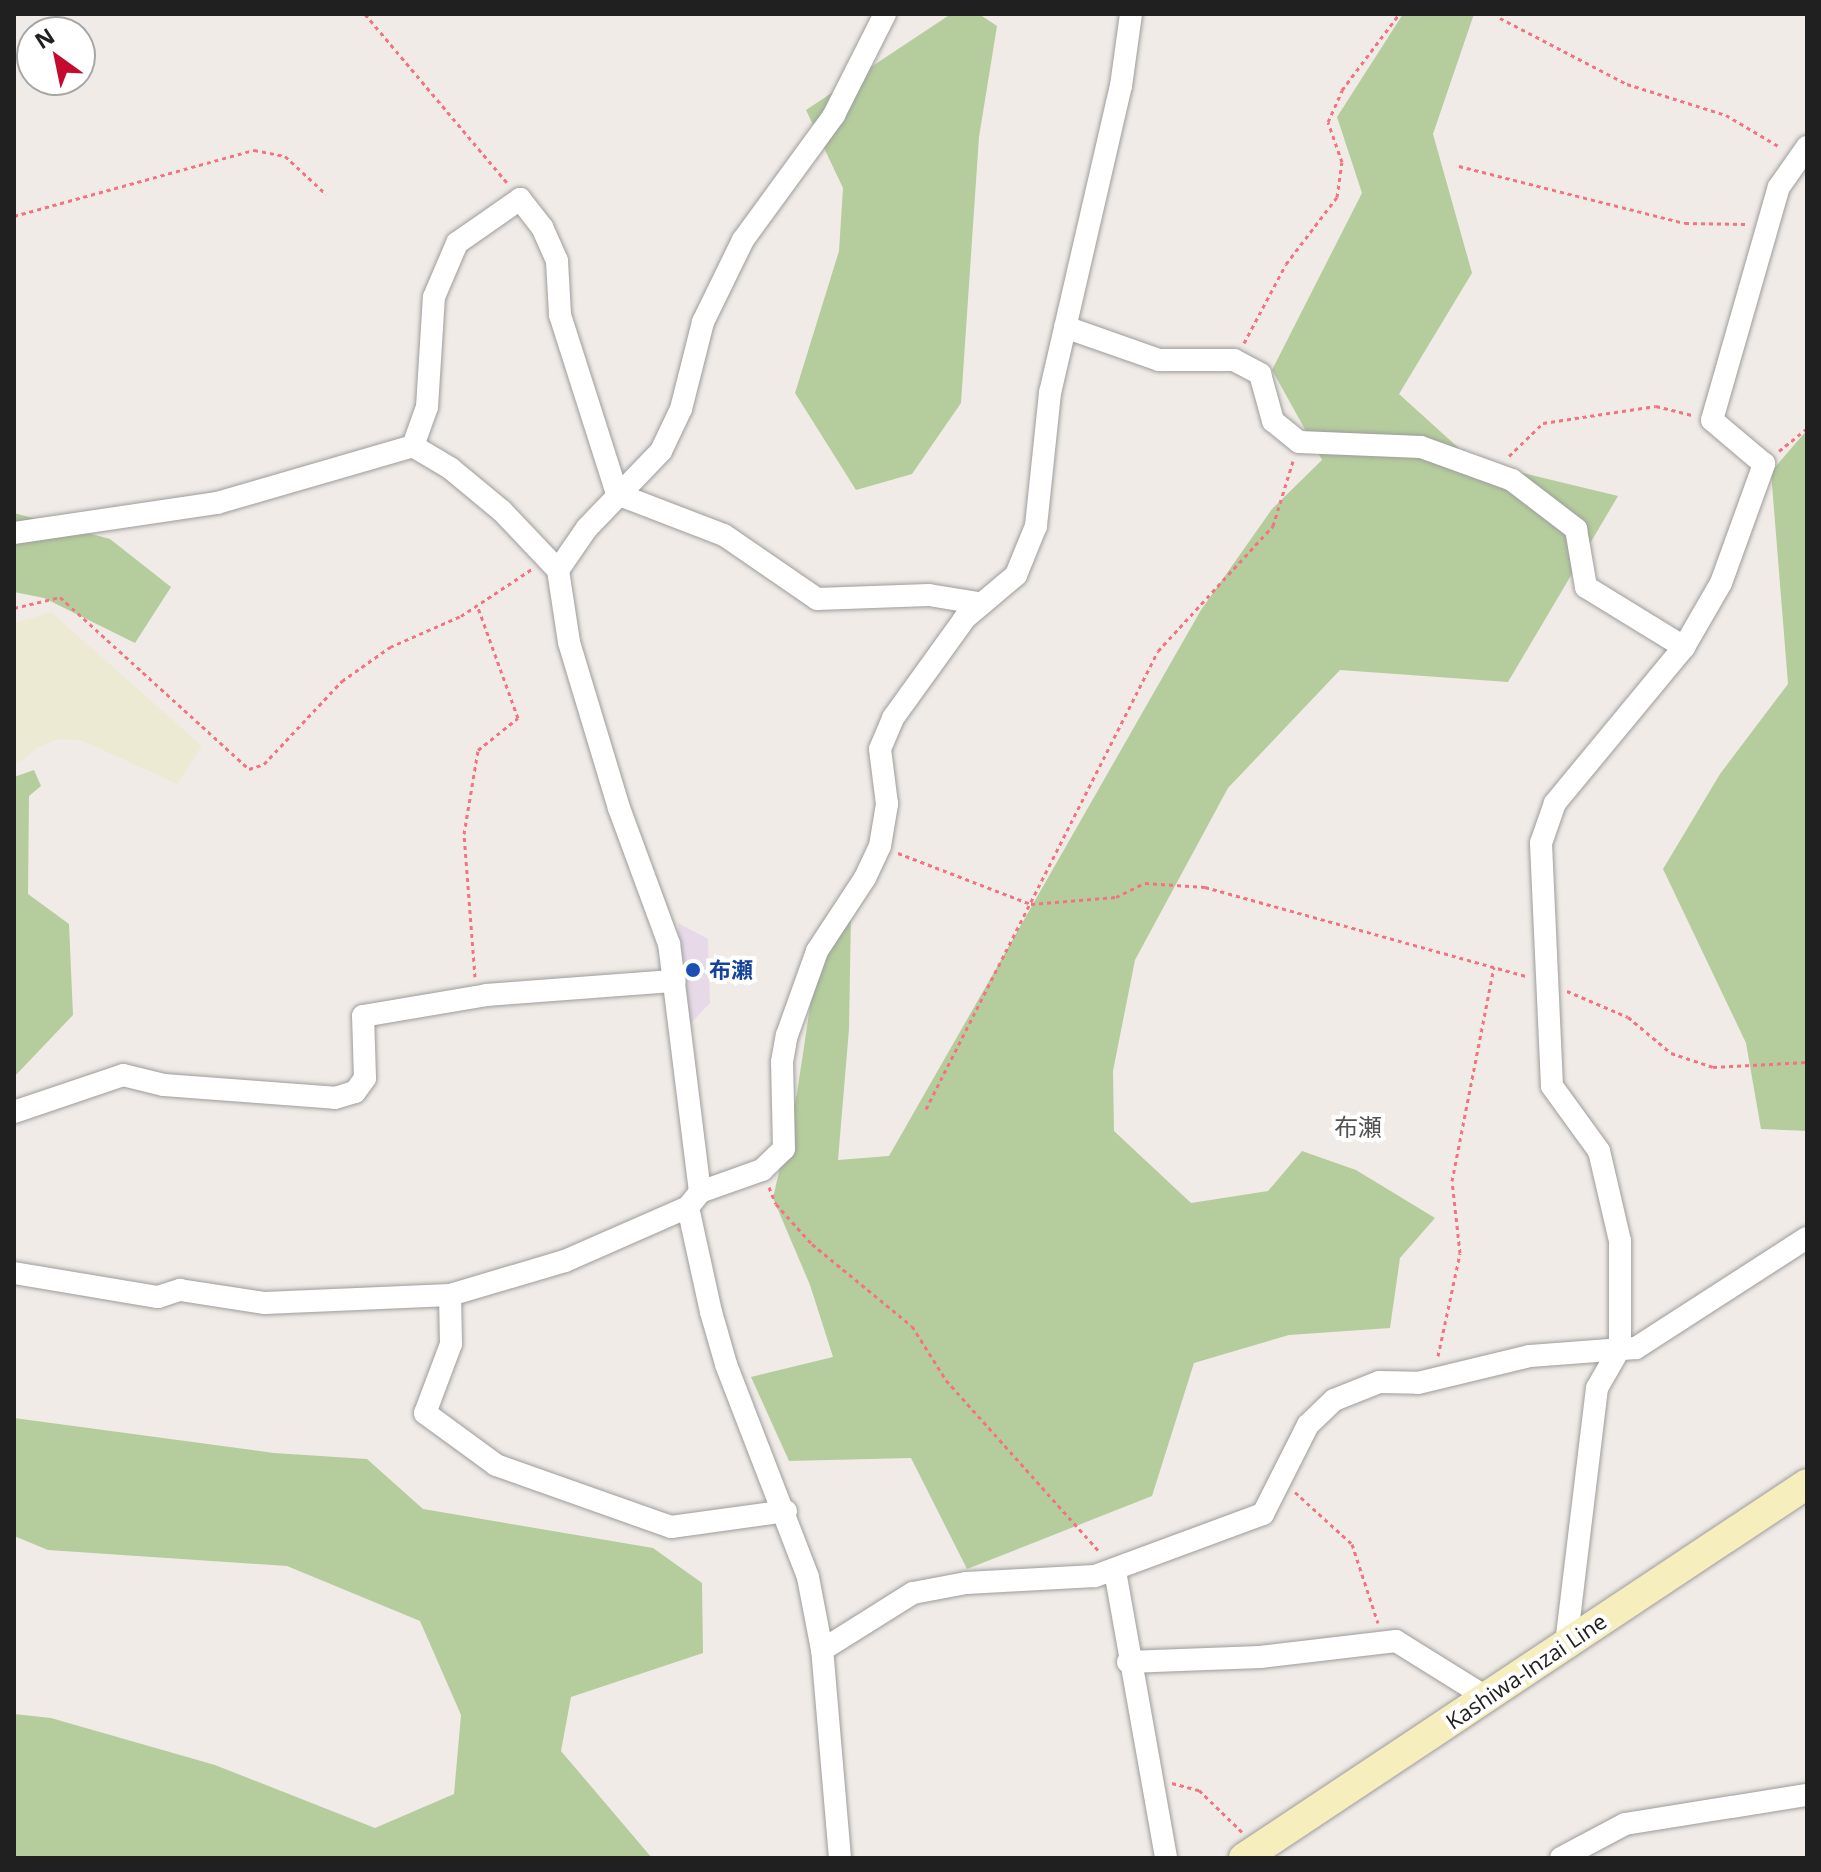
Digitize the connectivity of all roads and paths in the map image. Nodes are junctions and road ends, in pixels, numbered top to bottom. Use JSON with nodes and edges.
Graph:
{"nodes":[{"id":1,"x":365,"y":14,"type":"edge"},
{"id":2,"x":885,"y":14,"type":"edge"},
{"id":3,"x":1131,"y":14,"type":"edge"},
{"id":4,"x":1399,"y":14,"type":"edge"},
{"id":5,"x":1500,"y":18,"type":"dead end"},
{"id":6,"x":1802,"y":152,"type":"edge"},
{"id":7,"x":1459,"y":166,"type":"dead end"},
{"id":8,"x":326,"y":194,"type":"dead end"},
{"id":9,"x":520,"y":199,"type":"junction"},
{"id":10,"x":14,"y":216,"type":"edge"},
{"id":11,"x":1766,"y":225,"type":"junction"},
{"id":12,"x":1065,"y":327,"type":"junction"},
{"id":13,"x":1234,"y":360,"type":"junction"},
{"id":14,"x":1712,"y":420,"type":"junction"},
{"id":15,"x":1807,"y":428,"type":"edge"},
{"id":16,"x":1299,"y":442,"type":"junction"},
{"id":17,"x":413,"y":446,"type":"junction"},
{"id":18,"x":1764,"y":464,"type":"junction"},
{"id":19,"x":1492,"y":472,"type":"junction"},
{"id":20,"x":617,"y":494,"type":"junction"},
{"id":21,"x":14,"y":533,"type":"edge"},
{"id":22,"x":552,"y":565,"type":"junction"},
{"id":23,"x":978,"y":603,"type":"junction"},
{"id":24,"x":477,"y":605,"type":"junction"},
{"id":25,"x":14,"y":608,"type":"edge"},
{"id":26,"x":1684,"y":647,"type":"junction"},
{"id":27,"x":880,"y":846,"type":"junction"},
{"id":28,"x":1031,"y":904,"type":"junction"},
{"id":29,"x":1494,"y":967,"type":"junction"},
{"id":30,"x":674,"y":981,"type":"junction"},
{"id":31,"x":1546,"y":982,"type":"junction"},
{"id":32,"x":477,"y":997,"type":"junction"},
{"id":33,"x":1807,"y":1062,"type":"edge"},
{"id":34,"x":926,"y":1109,"type":"dead end"},
{"id":35,"x":14,"y":1112,"type":"edge"},
{"id":36,"x":762,"y":1170,"type":"junction"},
{"id":37,"x":694,"y":1199,"type":"junction"},
{"id":38,"x":1807,"y":1238,"type":"edge"},
{"id":39,"x":14,"y":1273,"type":"edge"},
{"id":40,"x":450,"y":1295,"type":"junction"},
{"id":41,"x":1620,"y":1348,"type":"junction"},
{"id":42,"x":1434,"y":1380,"type":"junction"},
{"id":43,"x":1281,"y":1478,"type":"junction"},
{"id":44,"x":1807,"y":1484,"type":"edge"},
{"id":45,"x":786,"y":1511,"type":"junction"},
{"id":46,"x":1115,"y":1571,"type":"junction"},
{"id":47,"x":1384,"y":1642,"type":"junction"},
{"id":48,"x":1566,"y":1644,"type":"junction"},
{"id":49,"x":822,"y":1650,"type":"junction"},
{"id":50,"x":1128,"y":1662,"type":"junction"},
{"id":51,"x":1486,"y":1697,"type":"junction"},
{"id":52,"x":1150,"y":1778,"type":"junction"},
{"id":53,"x":1807,"y":1795,"type":"edge"},
{"id":54,"x":1251,"y":1853,"type":"edge"},
{"id":55,"x":840,"y":1858,"type":"edge"},
{"id":56,"x":1166,"y":1858,"type":"edge"},
{"id":57,"x":1561,"y":1858,"type":"edge"}],
"edges":[{"from":1,"to":9,"type":"path"},
{"from":2,"to":20,"type":"street"},
{"from":3,"to":12,"type":"street"},
{"from":4,"to":13,"type":"path"},
{"from":5,"to":6,"type":"path"},
{"from":6,"to":11,"type":"street"},
{"from":7,"to":11,"type":"path"},
{"from":8,"to":10,"type":"path"},
{"from":9,"to":17,"type":"street"},
{"from":9,"to":20,"type":"street"},
{"from":11,"to":14,"type":"street"},
{"from":12,"to":13,"type":"street"},
{"from":12,"to":23,"type":"street"},
{"from":13,"to":16,"type":"street"},
{"from":14,"to":18,"type":"street"},
{"from":14,"to":19,"type":"path"},
{"from":15,"to":18,"type":"path"},
{"from":16,"to":19,"type":"street"},
{"from":16,"to":28,"type":"path"},
{"from":17,"to":21,"type":"street"},
{"from":17,"to":22,"type":"street"},
{"from":18,"to":26,"type":"street"},
{"from":19,"to":26,"type":"street"},
{"from":20,"to":22,"type":"street"},
{"from":20,"to":23,"type":"street"},
{"from":22,"to":24,"type":"path"},
{"from":22,"to":30,"type":"street"},
{"from":23,"to":27,"type":"street"},
{"from":24,"to":25,"type":"path"},
{"from":24,"to":32,"type":"path"},
{"from":26,"to":31,"type":"street"},
{"from":27,"to":28,"type":"path"},
{"from":27,"to":36,"type":"street"},
{"from":28,"to":29,"type":"path"},
{"from":28,"to":34,"type":"path"},
{"from":29,"to":31,"type":"path"},
{"from":29,"to":42,"type":"path"},
{"from":30,"to":32,"type":"street"},
{"from":30,"to":37,"type":"street"},
{"from":31,"to":33,"type":"path"},
{"from":31,"to":41,"type":"street"},
{"from":32,"to":35,"type":"street"},
{"from":36,"to":37,"type":"street"},
{"from":36,"to":46,"type":"path"},
{"from":37,"to":40,"type":"street"},
{"from":37,"to":45,"type":"street"},
{"from":38,"to":41,"type":"street"},
{"from":39,"to":40,"type":"street"},
{"from":40,"to":45,"type":"street"},
{"from":41,"to":42,"type":"street"},
{"from":41,"to":48,"type":"street"},
{"from":42,"to":43,"type":"street"},
{"from":43,"to":46,"type":"street"},
{"from":43,"to":47,"type":"path"},
{"from":44,"to":48,"type":"main road","name":"Kashiwa-Inzai Line"},
{"from":45,"to":49,"type":"street"},
{"from":46,"to":49,"type":"street"},
{"from":46,"to":50,"type":"street"},
{"from":47,"to":50,"type":"street"},
{"from":47,"to":51,"type":"street"},
{"from":48,"to":51,"type":"main road","name":"Kashiwa-Inzai Line"},
{"from":49,"to":55,"type":"street"},
{"from":50,"to":52,"type":"street"},
{"from":51,"to":54,"type":"main road","name":"Kashiwa-Inzai Line"},
{"from":52,"to":54,"type":"path"},
{"from":52,"to":56,"type":"street"},
{"from":53,"to":57,"type":"street"}]}
